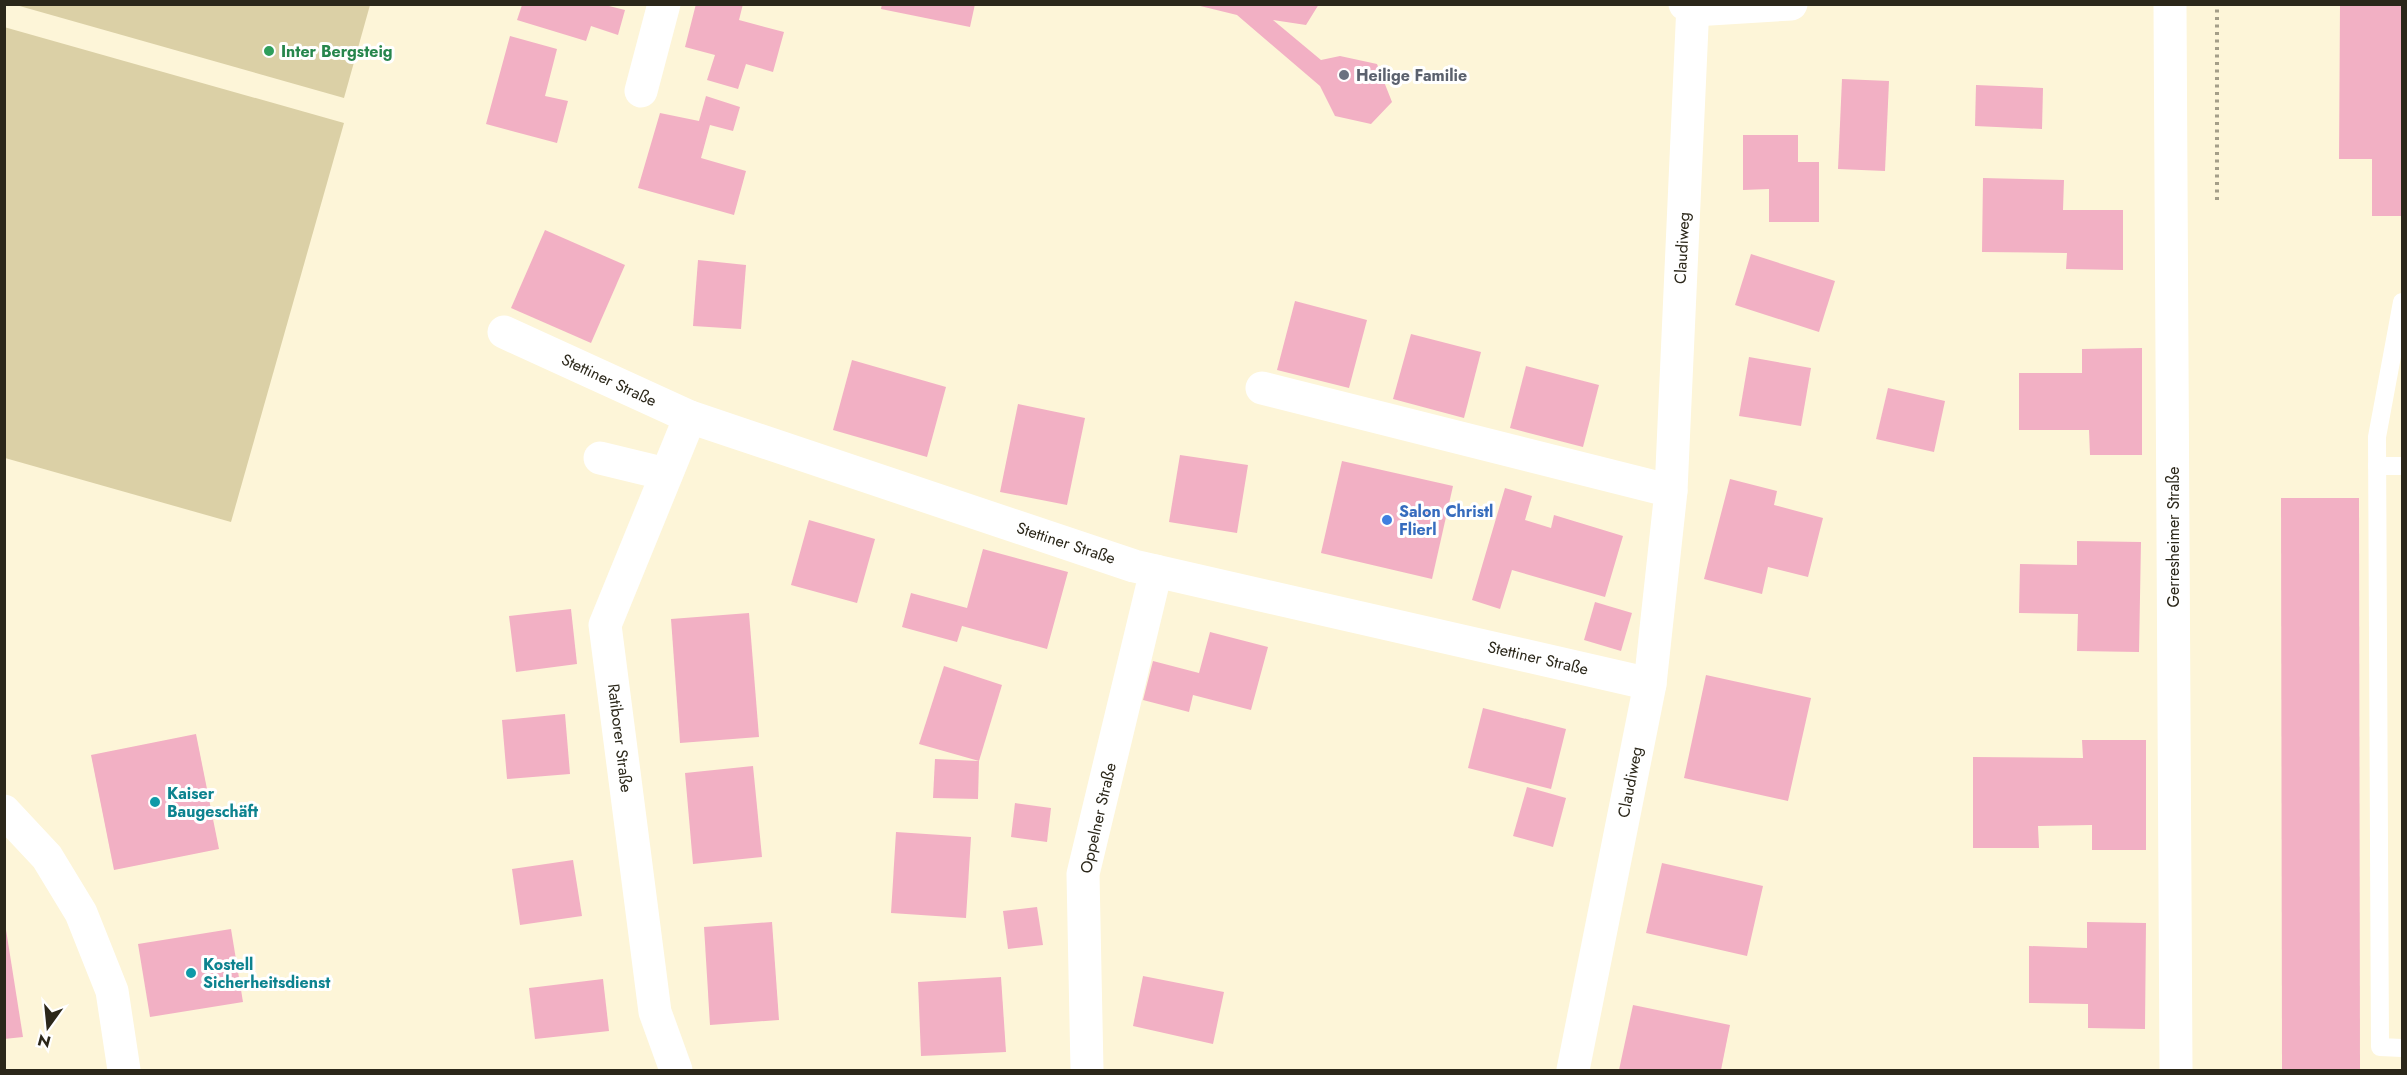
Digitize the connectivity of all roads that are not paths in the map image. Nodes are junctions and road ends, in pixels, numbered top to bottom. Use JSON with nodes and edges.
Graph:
{"nodes":[{"id":1,"x":664,"y":4,"type":"edge"},
{"id":2,"x":1791,"y":4,"type":"edge"},
{"id":3,"x":2170,"y":4,"type":"edge"},
{"id":4,"x":1691,"y":6,"type":"edge"},
{"id":5,"x":641,"y":91,"type":"dead end"},
{"id":6,"x":2403,"y":302,"type":"edge"},
{"id":7,"x":504,"y":332,"type":"dead end"},
{"id":8,"x":1262,"y":388,"type":"dead end"},
{"id":9,"x":690,"y":417,"type":"junction"},
{"id":10,"x":600,"y":458,"type":"dead end"},
{"id":11,"x":2377,"y":466,"type":"junction"},
{"id":12,"x":2403,"y":466,"type":"edge"},
{"id":13,"x":666,"y":474,"type":"junction"},
{"id":14,"x":1671,"y":490,"type":"junction"},
{"id":15,"x":1156,"y":571,"type":"junction"},
{"id":16,"x":1650,"y":684,"type":"junction"},
{"id":17,"x":4,"y":811,"type":"edge"},
{"id":18,"x":2403,"y":1048,"type":"edge"},
{"id":19,"x":124,"y":1071,"type":"edge"},
{"id":20,"x":676,"y":1071,"type":"edge"},
{"id":21,"x":1087,"y":1071,"type":"edge"},
{"id":22,"x":1573,"y":1071,"type":"edge"},
{"id":23,"x":2176,"y":1071,"type":"edge"}],
"edges":[{"from":1,"to":5,"type":"street"},
{"from":2,"to":4,"type":"street"},
{"from":3,"to":23,"type":"street","name":"Gerresheimer Straße"},
{"from":4,"to":14,"type":"street","name":"Claudiweg"},
{"from":6,"to":11,"type":"lane"},
{"from":7,"to":9,"type":"street","name":"Stettiner Straße"},
{"from":8,"to":14,"type":"street"},
{"from":9,"to":13,"type":"street","name":"Ratiborer Straße"},
{"from":9,"to":15,"type":"street","name":"Stettiner Straße"},
{"from":10,"to":13,"type":"street"},
{"from":11,"to":12,"type":"lane"},
{"from":11,"to":18,"type":"lane"},
{"from":13,"to":20,"type":"street","name":"Ratiborer Straße"},
{"from":14,"to":16,"type":"street","name":"Claudiweg"},
{"from":15,"to":16,"type":"street","name":"Stettiner Straße"},
{"from":15,"to":21,"type":"street","name":"Oppelner Straße"},
{"from":16,"to":22,"type":"street","name":"Claudiweg"},
{"from":17,"to":19,"type":"street"}]}
